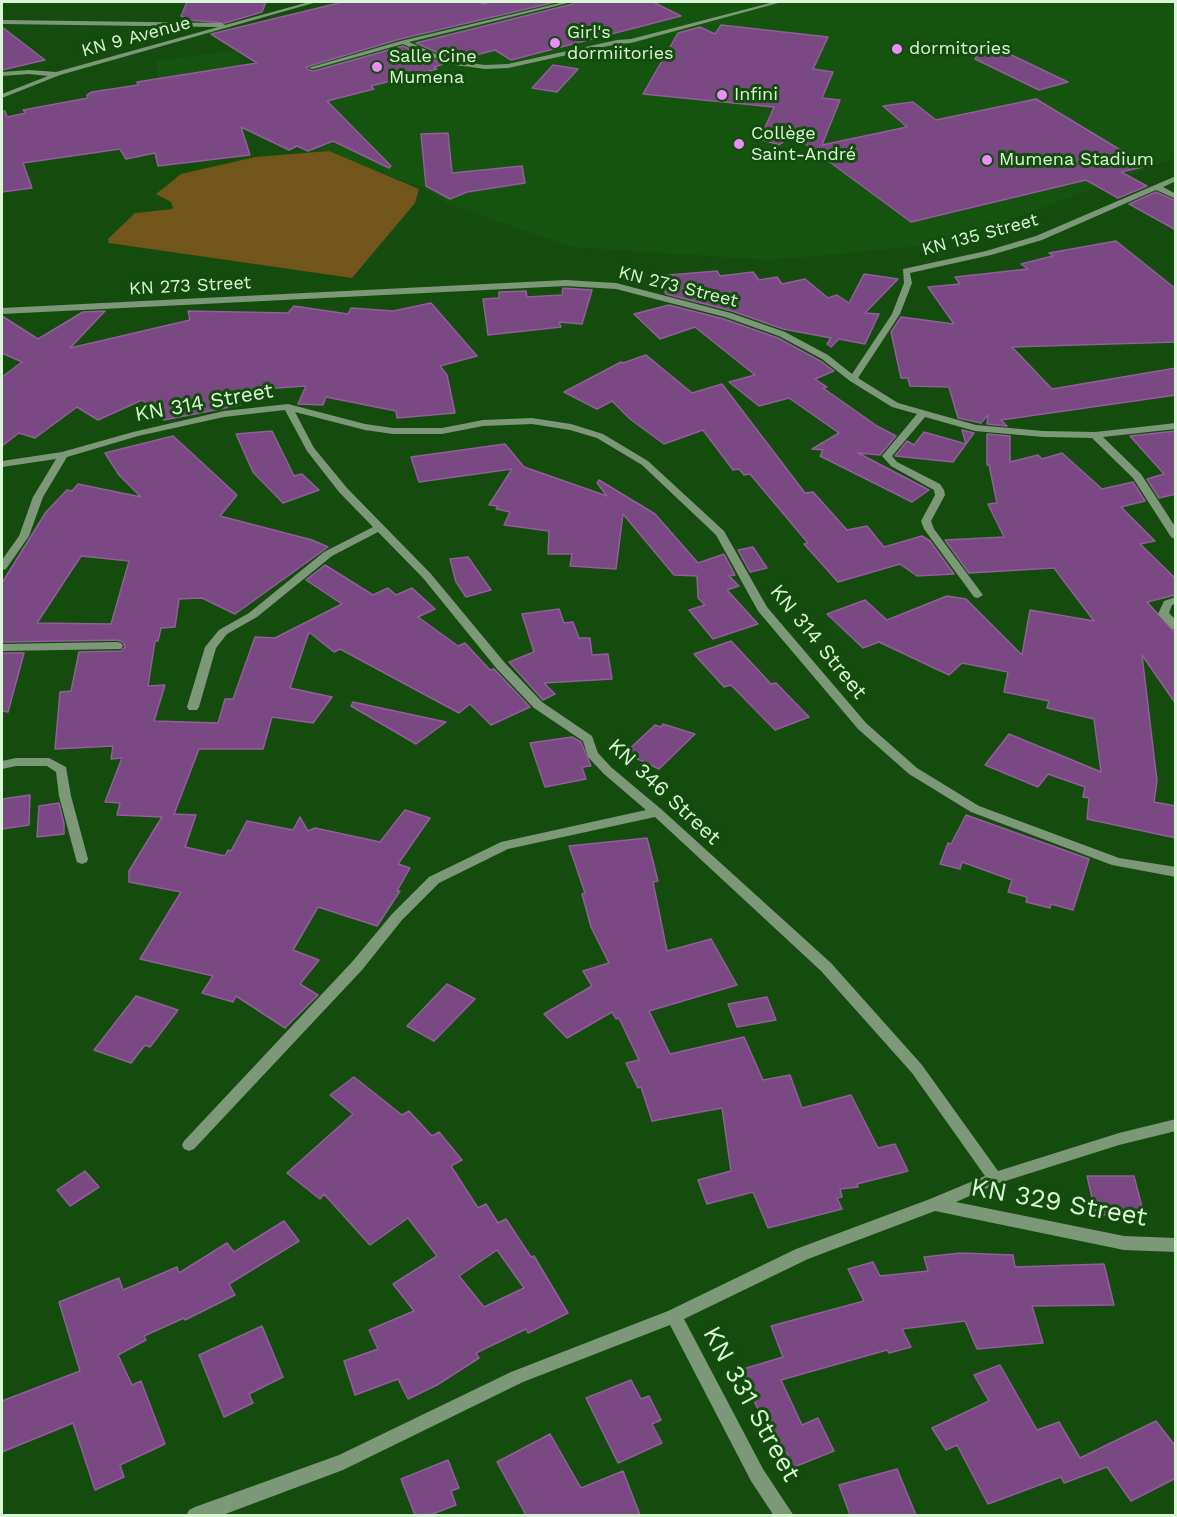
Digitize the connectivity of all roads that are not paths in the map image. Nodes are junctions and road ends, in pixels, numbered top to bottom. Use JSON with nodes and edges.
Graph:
{"nodes":[{"id":1,"x":314,"y":2,"type":"edge"},
{"id":2,"x":569,"y":2,"type":"edge"},
{"id":3,"x":754,"y":2,"type":"edge"},
{"id":4,"x":779,"y":2,"type":"edge"},
{"id":5,"x":2,"y":22,"type":"edge"},
{"id":6,"x":37,"y":22,"type":"junction"},
{"id":7,"x":236,"y":25,"type":"junction"},
{"id":8,"x":2,"y":31,"type":"edge"},
{"id":9,"x":403,"y":42,"type":"junction"},
{"id":10,"x":617,"y":42,"type":"junction"},
{"id":11,"x":311,"y":68,"type":"dead end"},
{"id":12,"x":2,"y":74,"type":"edge"},
{"id":13,"x":58,"y":74,"type":"junction"},
{"id":14,"x":2,"y":96,"type":"edge"},
{"id":15,"x":1176,"y":178,"type":"edge"},
{"id":16,"x":1157,"y":187,"type":"junction"},
{"id":17,"x":1176,"y":197,"type":"edge"},
{"id":18,"x":2,"y":311,"type":"edge"},
{"id":19,"x":853,"y":379,"type":"junction"},
{"id":20,"x":288,"y":407,"type":"junction"},
{"id":21,"x":922,"y":414,"type":"junction"},
{"id":22,"x":1176,"y":426,"type":"edge"},
{"id":23,"x":1095,"y":435,"type":"junction"},
{"id":24,"x":63,"y":455,"type":"junction"},
{"id":25,"x":2,"y":464,"type":"edge"},
{"id":26,"x":378,"y":528,"type":"junction"},
{"id":27,"x":1176,"y":537,"type":"edge"},
{"id":28,"x":2,"y":567,"type":"edge"},
{"id":29,"x":978,"y":596,"type":"dead end"},
{"id":30,"x":1176,"y":600,"type":"edge"},
{"id":31,"x":1176,"y":627,"type":"edge"},
{"id":32,"x":117,"y":646,"type":"dead end"},
{"id":33,"x":2,"y":648,"type":"edge"},
{"id":34,"x":193,"y":707,"type":"dead end"},
{"id":35,"x":2,"y":765,"type":"edge"},
{"id":36,"x":657,"y":812,"type":"junction"},
{"id":37,"x":82,"y":859,"type":"dead end"},
{"id":38,"x":1176,"y":872,"type":"edge"},
{"id":39,"x":1176,"y":1125,"type":"edge"},
{"id":40,"x":189,"y":1145,"type":"dead end"},
{"id":41,"x":995,"y":1178,"type":"junction"},
{"id":42,"x":935,"y":1204,"type":"junction"},
{"id":43,"x":1176,"y":1245,"type":"edge"},
{"id":44,"x":675,"y":1316,"type":"junction"},
{"id":45,"x":195,"y":1515,"type":"edge"},
{"id":46,"x":785,"y":1515,"type":"edge"}],
"edges":[{"from":1,"to":7,"type":"street","name":"KN 9 Avenue"},
{"from":2,"to":9,"type":"lane"},
{"from":3,"to":10,"type":"lane"},
{"from":4,"to":10,"type":"lane"},
{"from":5,"to":6,"type":"street"},
{"from":6,"to":7,"type":"street"},
{"from":6,"to":8,"type":"street"},
{"from":7,"to":13,"type":"street","name":"KN 9 Avenue"},
{"from":9,"to":10,"type":"lane"},
{"from":9,"to":11,"type":"lane"},
{"from":12,"to":13,"type":"street"},
{"from":13,"to":14,"type":"street","name":"KN 9 Avenue"},
{"from":15,"to":16,"type":"street","name":"KN 135 Street"},
{"from":16,"to":17,"type":"street"},
{"from":16,"to":19,"type":"street","name":"KN 135 Street"},
{"from":18,"to":19,"type":"street","name":"KN 273 Street"},
{"from":19,"to":21,"type":"street","name":"KN 273 Street"},
{"from":20,"to":24,"type":"street","name":"KN 314 Street"},
{"from":20,"to":26,"type":"street","name":"KN 346 Street"},
{"from":20,"to":38,"type":"street","name":"KN 314 Street"},
{"from":21,"to":23,"type":"street","name":"KN 273 Street"},
{"from":21,"to":29,"type":"street"},
{"from":22,"to":23,"type":"street","name":"KN 273 Street"},
{"from":23,"to":27,"type":"street"},
{"from":24,"to":25,"type":"street","name":"KN 314 Street"},
{"from":24,"to":28,"type":"street"},
{"from":26,"to":34,"type":"street"},
{"from":26,"to":36,"type":"street","name":"KN 346 Street"},
{"from":30,"to":31,"type":"street"},
{"from":32,"to":33,"type":"street"},
{"from":35,"to":37,"type":"street"},
{"from":36,"to":40,"type":"street"},
{"from":36,"to":41,"type":"street","name":"KN 346 Street"},
{"from":39,"to":41,"type":"street"},
{"from":41,"to":42,"type":"street"},
{"from":42,"to":43,"type":"street","name":"KN 329 Street"},
{"from":42,"to":44,"type":"street"},
{"from":44,"to":45,"type":"street"},
{"from":44,"to":46,"type":"street","name":"KN 331 Street"}]}
